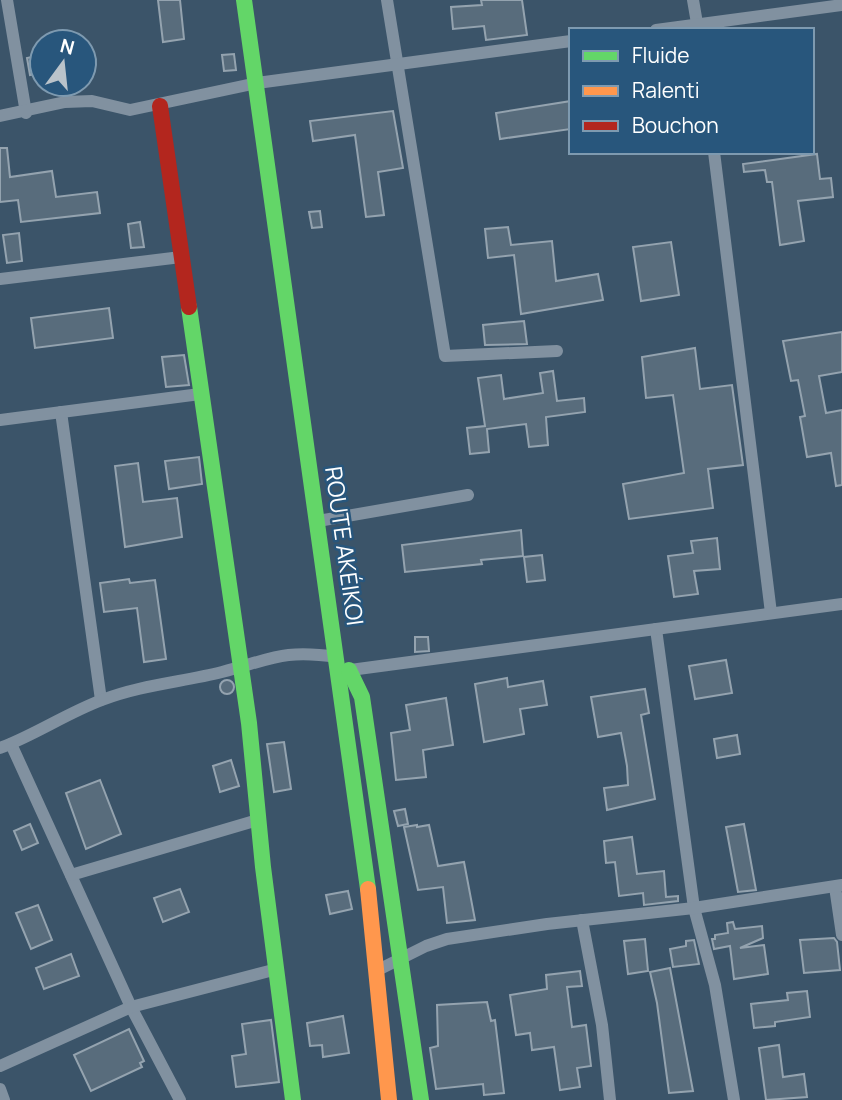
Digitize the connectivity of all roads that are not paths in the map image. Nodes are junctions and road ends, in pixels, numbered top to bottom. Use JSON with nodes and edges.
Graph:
{"nodes":[{"id":1,"x":7,"y":0,"type":"edge"},
{"id":2,"x":244,"y":0,"type":"edge"},
{"id":3,"x":387,"y":0,"type":"edge"},
{"id":4,"x":693,"y":0,"type":"edge"},
{"id":5,"x":842,"y":5,"type":"edge"},
{"id":6,"x":698,"y":27,"type":"edge"},
{"id":7,"x":569,"y":41,"type":"edge"},
{"id":8,"x":395,"y":64,"type":"junction"},
{"id":9,"x":257,"y":83,"type":"junction"},
{"id":10,"x":160,"y":106,"type":"junction"},
{"id":11,"x":26,"y":113,"type":"junction"},
{"id":12,"x":0,"y":116,"type":"edge"},
{"id":13,"x":714,"y":154,"type":"edge"},
{"id":14,"x":181,"y":257,"type":"junction"},
{"id":15,"x":0,"y":279,"type":"edge"},
{"id":16,"x":557,"y":351,"type":"dead end"},
{"id":17,"x":200,"y":394,"type":"junction"},
{"id":18,"x":61,"y":412,"type":"junction"},
{"id":19,"x":0,"y":420,"type":"edge"},
{"id":20,"x":468,"y":495,"type":"dead end"},
{"id":21,"x":318,"y":521,"type":"junction"},
{"id":22,"x":842,"y":604,"type":"edge"},
{"id":23,"x":771,"y":613,"type":"junction"},
{"id":24,"x":656,"y":629,"type":"junction"},
{"id":25,"x":239,"y":666,"type":"junction"},
{"id":26,"x":342,"y":666,"type":"junction"},
{"id":27,"x":101,"y":700,"type":"junction"},
{"id":28,"x":5,"y":746,"type":"edge"},
{"id":29,"x":258,"y":820,"type":"junction"},
{"id":30,"x":71,"y":875,"type":"junction"},
{"id":31,"x":838,"y":886,"type":"edge"},
{"id":32,"x":694,"y":908,"type":"junction"},
{"id":33,"x":582,"y":920,"type":"junction"},
{"id":34,"x":842,"y":935,"type":"edge"},
{"id":35,"x":401,"y":960,"type":"junction"},
{"id":36,"x":277,"y":969,"type":"junction"},
{"id":37,"x":376,"y":971,"type":"junction"},
{"id":38,"x":131,"y":1007,"type":"junction"},
{"id":39,"x":0,"y":1066,"type":"edge"},
{"id":40,"x":0,"y":1089,"type":"edge"},
{"id":41,"x":4,"y":1100,"type":"edge"},
{"id":42,"x":180,"y":1100,"type":"edge"},
{"id":43,"x":293,"y":1100,"type":"edge"},
{"id":44,"x":389,"y":1100,"type":"edge"},
{"id":45,"x":421,"y":1100,"type":"edge"},
{"id":46,"x":610,"y":1100,"type":"edge"},
{"id":47,"x":734,"y":1100,"type":"edge"}],
"edges":[{"from":1,"to":11,"type":"street"},
{"from":2,"to":9,"type":"street","name":"ROUTE AKÉIKOI"},
{"from":3,"to":8,"type":"street"},
{"from":4,"to":6,"type":"street"},
{"from":5,"to":6,"type":"street"},
{"from":7,"to":8,"type":"street"},
{"from":8,"to":9,"type":"street"},
{"from":8,"to":16,"type":"street"},
{"from":9,"to":10,"type":"street"},
{"from":9,"to":21,"type":"street","name":"ROUTE AKÉIKOI"},
{"from":10,"to":11,"type":"street"},
{"from":10,"to":14,"type":"street"},
{"from":11,"to":12,"type":"street"},
{"from":13,"to":23,"type":"street"},
{"from":14,"to":15,"type":"street"},
{"from":14,"to":17,"type":"street"},
{"from":17,"to":18,"type":"street"},
{"from":17,"to":25,"type":"street"},
{"from":18,"to":19,"type":"street"},
{"from":18,"to":27,"type":"street"},
{"from":20,"to":21,"type":"street"},
{"from":21,"to":26,"type":"street","name":"ROUTE AKÉIKOI"},
{"from":22,"to":23,"type":"street"},
{"from":23,"to":24,"type":"street"},
{"from":24,"to":26,"type":"street"},
{"from":24,"to":32,"type":"street"},
{"from":25,"to":26,"type":"street"},
{"from":25,"to":27,"type":"street"},
{"from":25,"to":29,"type":"street"},
{"from":26,"to":35,"type":"street","name":"ROUTE AKÉIKOI"},
{"from":26,"to":37,"type":"street","name":"ROUTE AKÉIKOI"},
{"from":27,"to":28,"type":"street"},
{"from":28,"to":30,"type":"street"},
{"from":29,"to":30,"type":"street"},
{"from":29,"to":36,"type":"street"},
{"from":30,"to":38,"type":"street"},
{"from":31,"to":32,"type":"street"},
{"from":31,"to":34,"type":"street"},
{"from":32,"to":33,"type":"street"},
{"from":32,"to":47,"type":"street"},
{"from":33,"to":35,"type":"street"},
{"from":33,"to":46,"type":"street"},
{"from":35,"to":37,"type":"street"},
{"from":35,"to":45,"type":"street","name":"ROUTE AKÉIKOI"},
{"from":36,"to":38,"type":"street"},
{"from":36,"to":43,"type":"street"},
{"from":37,"to":44,"type":"street","name":"ROUTE AKÉIKOI"},
{"from":38,"to":39,"type":"street"},
{"from":38,"to":42,"type":"street"},
{"from":40,"to":41,"type":"street"}]}
